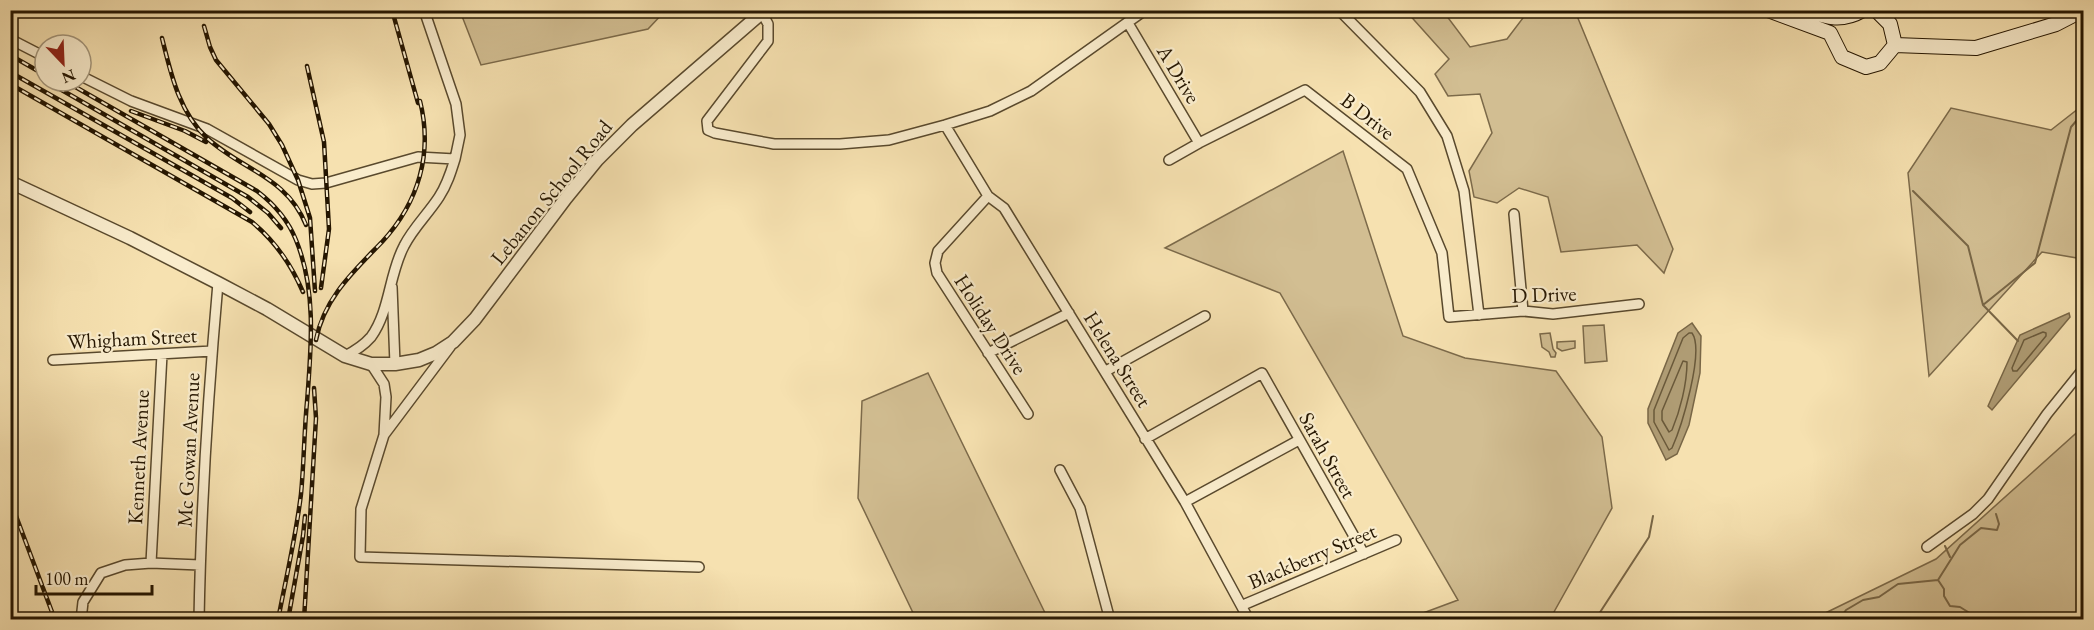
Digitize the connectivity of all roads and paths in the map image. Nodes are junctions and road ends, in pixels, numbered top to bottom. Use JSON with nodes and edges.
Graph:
{"nodes":[{"id":1,"x":424,"y":10,"type":"edge"},
{"id":2,"x":1145,"y":10,"type":"edge"},
{"id":3,"x":1339,"y":10,"type":"edge"},
{"id":4,"x":1767,"y":10,"type":"edge"},
{"id":5,"x":1863,"y":10,"type":"edge"},
{"id":6,"x":1876,"y":10,"type":"edge"},
{"id":7,"x":2083,"y":10,"type":"edge"},
{"id":8,"x":763,"y":12,"type":"edge"},
{"id":9,"x":1804,"y":16,"type":"edge"},
{"id":10,"x":1128,"y":24,"type":"junction"},
{"id":11,"x":10,"y":39,"type":"edge"},
{"id":12,"x":1895,"y":45,"type":"junction"},
{"id":13,"x":33,"y":51,"type":"edge"},
{"id":14,"x":93,"y":82,"type":"edge"},
{"id":15,"x":945,"y":125,"type":"junction"},
{"id":16,"x":1199,"y":143,"type":"junction"},
{"id":17,"x":455,"y":159,"type":"junction"},
{"id":18,"x":1169,"y":160,"type":"dead end"},
{"id":19,"x":10,"y":182,"type":"edge"},
{"id":20,"x":988,"y":196,"type":"junction"},
{"id":21,"x":1514,"y":214,"type":"dead end"},
{"id":22,"x":392,"y":279,"type":"junction"},
{"id":23,"x":218,"y":283,"type":"junction"},
{"id":24,"x":1640,"y":304,"type":"dead end"},
{"id":25,"x":1523,"y":311,"type":"junction"},
{"id":26,"x":1069,"y":314,"type":"junction"},
{"id":27,"x":1479,"y":315,"type":"junction"},
{"id":28,"x":1205,"y":316,"type":"dead end"},
{"id":29,"x":1449,"y":317,"type":"joint"},
{"id":30,"x":453,"y":342,"type":"junction"},
{"id":31,"x":212,"y":351,"type":"junction"},
{"id":32,"x":988,"y":353,"type":"junction"},
{"id":33,"x":162,"y":354,"type":"junction"},
{"id":34,"x":345,"y":356,"type":"junction"},
{"id":35,"x":53,"y":360,"type":"dead end"},
{"id":36,"x":370,"y":364,"type":"junction"},
{"id":37,"x":395,"y":364,"type":"junction"},
{"id":38,"x":2084,"y":368,"type":"edge"},
{"id":39,"x":1106,"y":371,"type":"junction"},
{"id":40,"x":1028,"y":414,"type":"dead end"},
{"id":41,"x":384,"y":435,"type":"junction"},
{"id":42,"x":1145,"y":439,"type":"junction"},
{"id":43,"x":1299,"y":440,"type":"junction"},
{"id":44,"x":1060,"y":470,"type":"dead end"},
{"id":45,"x":1185,"y":502,"type":"junction"},
{"id":46,"x":1396,"y":540,"type":"dead end"},
{"id":47,"x":1927,"y":547,"type":"dead end"},
{"id":48,"x":1364,"y":554,"type":"junction"},
{"id":49,"x":151,"y":563,"type":"junction"},
{"id":50,"x":200,"y":565,"type":"junction"},
{"id":51,"x":699,"y":567,"type":"dead end"},
{"id":52,"x":1243,"y":605,"type":"junction"},
{"id":53,"x":81,"y":618,"type":"edge"},
{"id":54,"x":199,"y":620,"type":"edge"},
{"id":55,"x":1110,"y":620,"type":"edge"},
{"id":56,"x":1249,"y":620,"type":"edge"}],
"edges":[{"from":1,"to":17,"type":"street"},
{"from":2,"to":10,"type":"street","name":"Lebanon School Road"},
{"from":3,"to":27,"type":"street"},
{"from":4,"to":9,"type":"main road"},
{"from":5,"to":9,"type":"main road"},
{"from":6,"to":12,"type":"main road"},
{"from":7,"to":12,"type":"main road"},
{"from":8,"to":15,"type":"street","name":"Lebanon School Road"},
{"from":8,"to":30,"type":"street","name":"Lebanon School Road"},
{"from":9,"to":12,"type":"main road"},
{"from":10,"to":15,"type":"street","name":"Lebanon School Road"},
{"from":10,"to":16,"type":"street","name":"A Drive"},
{"from":11,"to":13,"type":"street"},
{"from":14,"to":17,"type":"street"},
{"from":15,"to":20,"type":"street","name":"Helena Street"},
{"from":16,"to":18,"type":"street","name":"B Drive"},
{"from":16,"to":29,"type":"street","name":"B Drive"},
{"from":17,"to":22,"type":"street"},
{"from":19,"to":23,"type":"street","name":"Lebanon School Road"},
{"from":20,"to":26,"type":"street","name":"Helena Street"},
{"from":20,"to":32,"type":"street","name":"Holiday Drive"},
{"from":21,"to":25,"type":"street"},
{"from":22,"to":34,"type":"street"},
{"from":22,"to":37,"type":"street"},
{"from":23,"to":31,"type":"street","name":"Mc Gowan Avenue"},
{"from":23,"to":34,"type":"street","name":"Lebanon School Road"},
{"from":24,"to":25,"type":"street","name":"D Drive"},
{"from":25,"to":27,"type":"street","name":"D Drive"},
{"from":26,"to":32,"type":"street"},
{"from":26,"to":39,"type":"street","name":"Helena Street"},
{"from":27,"to":29,"type":"street","name":"D Drive"},
{"from":28,"to":39,"type":"street"},
{"from":30,"to":37,"type":"street","name":"Lebanon School Road"},
{"from":30,"to":41,"type":"street"},
{"from":31,"to":33,"type":"street","name":"Whigham Street"},
{"from":31,"to":50,"type":"street","name":"Mc Gowan Avenue"},
{"from":32,"to":40,"type":"street","name":"Holiday Drive"},
{"from":33,"to":35,"type":"street","name":"Whigham Street"},
{"from":33,"to":49,"type":"street","name":"Kenneth Avenue"},
{"from":34,"to":36,"type":"street","name":"Lebanon School Road"},
{"from":36,"to":37,"type":"street","name":"Lebanon School Road"},
{"from":36,"to":41,"type":"street"},
{"from":38,"to":47,"type":"street"},
{"from":39,"to":42,"type":"street","name":"Helena Street"},
{"from":41,"to":51,"type":"street"},
{"from":42,"to":43,"type":"street","name":"Sarah Street"},
{"from":42,"to":45,"type":"street","name":"Helena Street"},
{"from":43,"to":45,"type":"street"},
{"from":43,"to":48,"type":"street","name":"Sarah Street"},
{"from":44,"to":55,"type":"street"},
{"from":45,"to":52,"type":"street","name":"Helena Street"},
{"from":46,"to":48,"type":"street","name":"Blackberry Street"},
{"from":48,"to":52,"type":"street","name":"Blackberry Street"},
{"from":49,"to":50,"type":"street"},
{"from":49,"to":53,"type":"street"},
{"from":50,"to":54,"type":"street","name":"Mc Gowan Avenue"},
{"from":52,"to":56,"type":"street","name":"Helena Street"}]}
